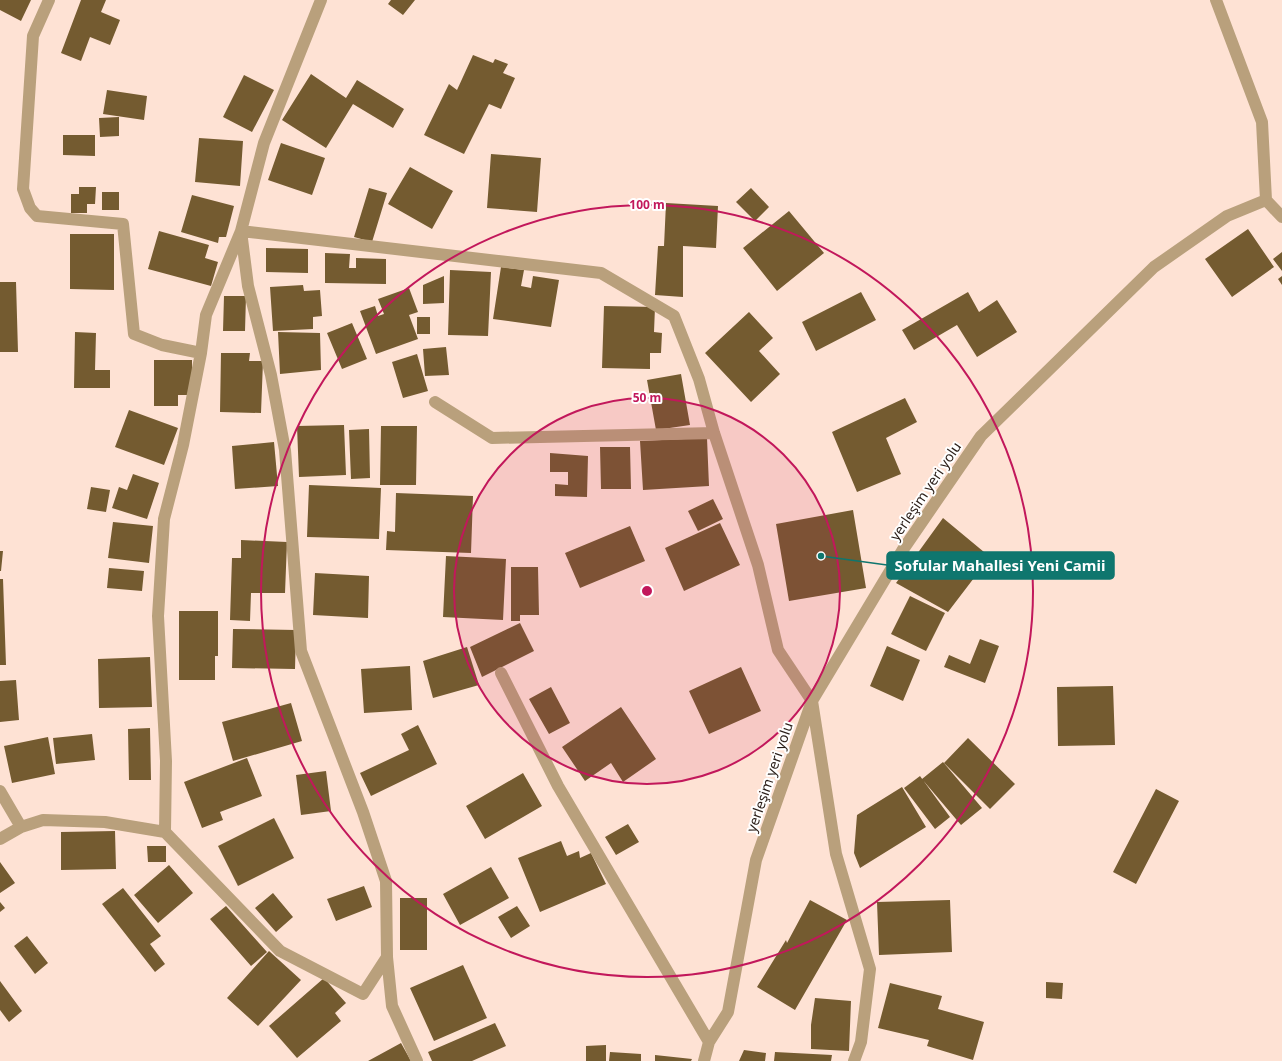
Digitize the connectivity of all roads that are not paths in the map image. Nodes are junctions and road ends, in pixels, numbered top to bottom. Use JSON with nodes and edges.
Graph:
{"nodes":[{"id":1,"x":48,"y":0,"type":"edge"},
{"id":2,"x":322,"y":0,"type":"edge"},
{"id":3,"x":1216,"y":0,"type":"edge"},
{"id":4,"x":1266,"y":200,"type":"junction"},
{"id":5,"x":1282,"y":216,"type":"edge"},
{"id":6,"x":241,"y":231,"type":"junction"},
{"id":7,"x":201,"y":353,"type":"junction"},
{"id":8,"x":435,"y":402,"type":"dead end"},
{"id":9,"x":714,"y":433,"type":"junction"},
{"id":10,"x":501,"y":673,"type":"dead end"},
{"id":11,"x":812,"y":701,"type":"junction"},
{"id":12,"x":0,"y":791,"type":"edge"},
{"id":13,"x":21,"y":827,"type":"junction"},
{"id":14,"x":165,"y":832,"type":"junction"},
{"id":15,"x":0,"y":839,"type":"edge"},
{"id":16,"x":387,"y":957,"type":"junction"},
{"id":17,"x":709,"y":1042,"type":"junction"},
{"id":18,"x":417,"y":1061,"type":"edge"},
{"id":19,"x":704,"y":1061,"type":"edge"},
{"id":20,"x":854,"y":1061,"type":"edge"}],
"edges":[{"from":1,"to":7,"type":"street"},
{"from":2,"to":6,"type":"street"},
{"from":3,"to":4,"type":"street"},
{"from":4,"to":5,"type":"street"},
{"from":4,"to":11,"type":"street","name":"yerleşim yeri yolu"},
{"from":6,"to":7,"type":"street"},
{"from":6,"to":9,"type":"street"},
{"from":6,"to":16,"type":"street"},
{"from":7,"to":14,"type":"street"},
{"from":8,"to":9,"type":"street"},
{"from":9,"to":11,"type":"street"},
{"from":10,"to":17,"type":"street"},
{"from":11,"to":17,"type":"street","name":"yerleşim yeri yolu"},
{"from":11,"to":20,"type":"street"},
{"from":12,"to":13,"type":"street"},
{"from":13,"to":14,"type":"street"},
{"from":13,"to":15,"type":"street"},
{"from":14,"to":16,"type":"street"},
{"from":16,"to":18,"type":"street"},
{"from":17,"to":19,"type":"street","name":"yerleşim yeri yolu"}]}
